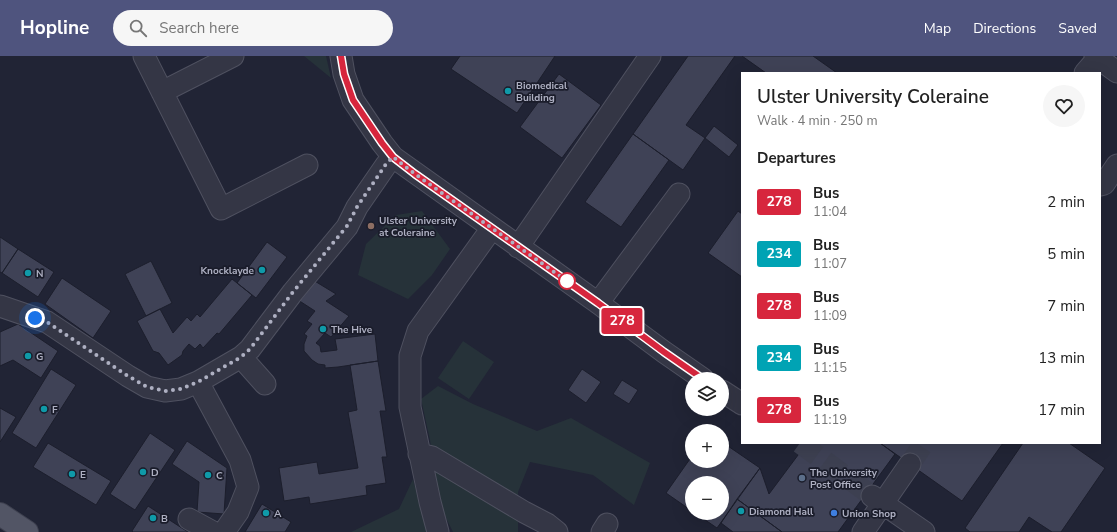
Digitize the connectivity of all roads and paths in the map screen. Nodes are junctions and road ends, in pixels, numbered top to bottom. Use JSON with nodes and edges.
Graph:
{"nodes":[{"id":1,"x":144,"y":56,"type":"edge"},
{"id":2,"x":233,"y":56,"type":"edge"},
{"id":3,"x":341,"y":56,"type":"edge"},
{"id":4,"x":650,"y":56,"type":"edge"},
{"id":5,"x":1093,"y":62,"type":"edge"},
{"id":6,"x":1117,"y":72,"type":"edge"},
{"id":7,"x":162,"y":92,"type":"junction"},
{"id":8,"x":393,"y":157,"type":"junction"},
{"id":9,"x":307,"y":165,"type":"dead end"},
{"id":10,"x":1117,"y":165,"type":"edge"},
{"id":11,"x":1101,"y":185,"type":"edge"},
{"id":12,"x":679,"y":194,"type":"dead end"},
{"id":13,"x":492,"y":228,"type":"junction"},
{"id":14,"x":518,"y":247,"type":"junction"},
{"id":15,"x":598,"y":303,"type":"junction"},
{"id":16,"x":0,"y":306,"type":"edge"},
{"id":17,"x":241,"y":357,"type":"junction"},
{"id":18,"x":693,"y":372,"type":"edge"},
{"id":19,"x":198,"y":382,"type":"junction"},
{"id":20,"x":265,"y":384,"type":"dead end"},
{"id":21,"x":729,"y":396,"type":"edge"},
{"id":22,"x":741,"y":403,"type":"edge"},
{"id":23,"x":420,"y":454,"type":"junction"},
{"id":24,"x":910,"y":464,"type":"tunnel mouth"},
{"id":25,"x":877,"y":499,"type":"junction"},
{"id":26,"x":0,"y":514,"type":"edge"},
{"id":27,"x":189,"y":519,"type":"dead end"},
{"id":28,"x":27,"y":532,"type":"edge"},
{"id":29,"x":213,"y":532,"type":"edge"},
{"id":30,"x":224,"y":532,"type":"edge"},
{"id":31,"x":438,"y":532,"type":"edge"},
{"id":32,"x":557,"y":532,"type":"edge"},
{"id":33,"x":863,"y":532,"type":"edge"},
{"id":34,"x":924,"y":532,"type":"edge"}],
"edges":[{"from":1,"to":7,"type":"lane"},
{"from":2,"to":7,"type":"lane"},
{"from":3,"to":8,"type":"lane"},
{"from":4,"to":14,"type":"lane"},
{"from":5,"to":6,"type":"lane"},
{"from":7,"to":9,"type":"lane"},
{"from":8,"to":13,"type":"lane"},
{"from":8,"to":17,"type":"lane"},
{"from":10,"to":11,"type":"lane"},
{"from":12,"to":15,"type":"lane"},
{"from":13,"to":14,"type":"lane"},
{"from":13,"to":23,"type":"lane"},
{"from":14,"to":15,"type":"lane"},
{"from":15,"to":18,"type":"lane"},
{"from":16,"to":19,"type":"lane"},
{"from":17,"to":19,"type":"lane"},
{"from":17,"to":20,"type":"lane"},
{"from":19,"to":30,"type":"lane"},
{"from":21,"to":22,"type":"lane"},
{"from":23,"to":31,"type":"lane"},
{"from":23,"to":32,"type":"lane"},
{"from":24,"to":25,"type":"lane"},
{"from":25,"to":33,"type":"lane"},
{"from":25,"to":34,"type":"lane"},
{"from":26,"to":28,"type":"main road"},
{"from":27,"to":29,"type":"lane"}]}
